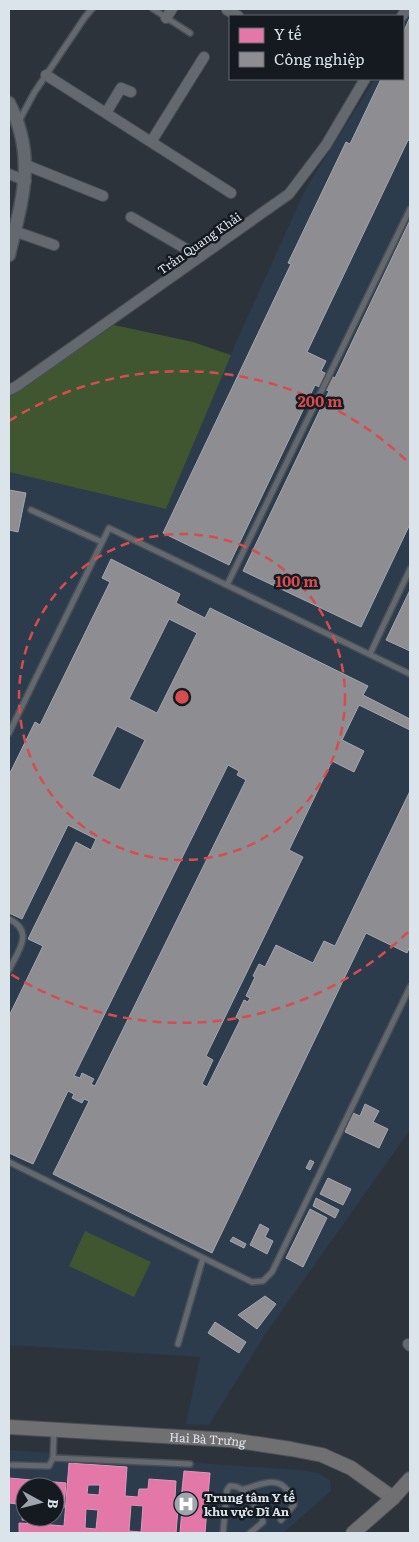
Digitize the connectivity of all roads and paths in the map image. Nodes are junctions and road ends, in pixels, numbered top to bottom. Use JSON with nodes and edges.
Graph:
{"nodes":[{"id":1,"x":92,"y":9,"type":"edge"},
{"id":2,"x":153,"y":9,"type":"edge"},
{"id":3,"x":227,"y":10,"type":"dead end"},
{"id":4,"x":169,"y":13,"type":"edge"},
{"id":5,"x":236,"y":15,"type":"edge"},
{"id":6,"x":190,"y":33,"type":"dead end"},
{"id":7,"x":204,"y":57,"type":"dead end"},
{"id":8,"x":46,"y":75,"type":"junction"},
{"id":9,"x":363,"y":80,"type":"edge"},
{"id":10,"x":131,"y":92,"type":"dead end"},
{"id":11,"x":9,"y":103,"type":"edge"},
{"id":12,"x":106,"y":113,"type":"junction"},
{"id":13,"x":18,"y":124,"type":"junction"},
{"id":14,"x":151,"y":142,"type":"junction"},
{"id":15,"x":26,"y":165,"type":"junction"},
{"id":16,"x":9,"y":174,"type":"edge"},
{"id":17,"x":26,"y":181,"type":"junction"},
{"id":18,"x":231,"y":193,"type":"dead end"},
{"id":19,"x":103,"y":196,"type":"dead end"},
{"id":20,"x":410,"y":209,"type":"edge"},
{"id":21,"x":131,"y":217,"type":"dead end"},
{"id":22,"x":14,"y":231,"type":"junction"},
{"id":23,"x":54,"y":245,"type":"dead end"},
{"id":24,"x":9,"y":255,"type":"edge"},
{"id":25,"x":200,"y":257,"type":"junction"},
{"id":26,"x":9,"y":390,"type":"edge"},
{"id":27,"x":31,"y":510,"type":"dead end"},
{"id":28,"x":102,"y":542,"type":"junction"},
{"id":29,"x":410,"y":569,"type":"edge"},
{"id":30,"x":227,"y":585,"type":"junction"},
{"id":31,"x":370,"y":654,"type":"junction"},
{"id":32,"x":410,"y":674,"type":"edge"},
{"id":33,"x":9,"y":733,"type":"edge"},
{"id":34,"x":9,"y":919,"type":"edge"},
{"id":35,"x":9,"y":970,"type":"edge"},
{"id":36,"x":410,"y":987,"type":"edge"},
{"id":37,"x":9,"y":1162,"type":"edge"},
{"id":38,"x":203,"y":1258,"type":"junction"},
{"id":39,"x":178,"y":1344,"type":"dead end"},
{"id":40,"x":9,"y":1427,"type":"edge"},
{"id":41,"x":54,"y":1431,"type":"junction"},
{"id":42,"x":53,"y":1458,"type":"junction"},
{"id":43,"x":190,"y":1464,"type":"dead end"},
{"id":44,"x":12,"y":1465,"type":"dead end"},
{"id":45,"x":410,"y":1479,"type":"edge"},
{"id":46,"x":244,"y":1489,"type":"junction"},
{"id":47,"x":393,"y":1498,"type":"junction"},
{"id":48,"x":281,"y":1520,"type":"dead end"},
{"id":49,"x":223,"y":1533,"type":"edge"},
{"id":50,"x":250,"y":1533,"type":"edge"},
{"id":51,"x":352,"y":1533,"type":"edge"}],
"edges":[{"from":1,"to":8,"type":"lane"},
{"from":2,"to":4,"type":"lane"},
{"from":3,"to":5,"type":"street"},
{"from":4,"to":6,"type":"lane"},
{"from":7,"to":14,"type":"street"},
{"from":8,"to":12,"type":"street"},
{"from":8,"to":13,"type":"lane"},
{"from":9,"to":25,"type":"street","name":"Trần Quang Khải"},
{"from":10,"to":12,"type":"street"},
{"from":11,"to":13,"type":"street"},
{"from":12,"to":14,"type":"street"},
{"from":13,"to":15,"type":"street"},
{"from":14,"to":18,"type":"street"},
{"from":15,"to":17,"type":"street"},
{"from":15,"to":19,"type":"street"},
{"from":16,"to":17,"type":"street"},
{"from":17,"to":22,"type":"street"},
{"from":20,"to":30,"type":"lane"},
{"from":21,"to":25,"type":"street"},
{"from":22,"to":23,"type":"street"},
{"from":22,"to":24,"type":"street"},
{"from":25,"to":26,"type":"street","name":"Trần Quang Khải"},
{"from":27,"to":28,"type":"lane"},
{"from":28,"to":30,"type":"lane"},
{"from":28,"to":33,"type":"lane"},
{"from":29,"to":31,"type":"lane"},
{"from":30,"to":31,"type":"lane"},
{"from":31,"to":32,"type":"lane"},
{"from":34,"to":35,"type":"lane"},
{"from":36,"to":38,"type":"lane"},
{"from":37,"to":38,"type":"lane"},
{"from":38,"to":39,"type":"lane"},
{"from":40,"to":41,"type":"main road","name":"Hai Bà Trưng"},
{"from":41,"to":42,"type":"lane"},
{"from":41,"to":47,"type":"main road","name":"Hai Bà Trưng"},
{"from":42,"to":43,"type":"lane"},
{"from":42,"to":44,"type":"lane"},
{"from":45,"to":47,"type":"main road"},
{"from":46,"to":48,"type":"lane"},
{"from":46,"to":49,"type":"lane"},
{"from":46,"to":50,"type":"lane"},
{"from":47,"to":51,"type":"main road"}]}
